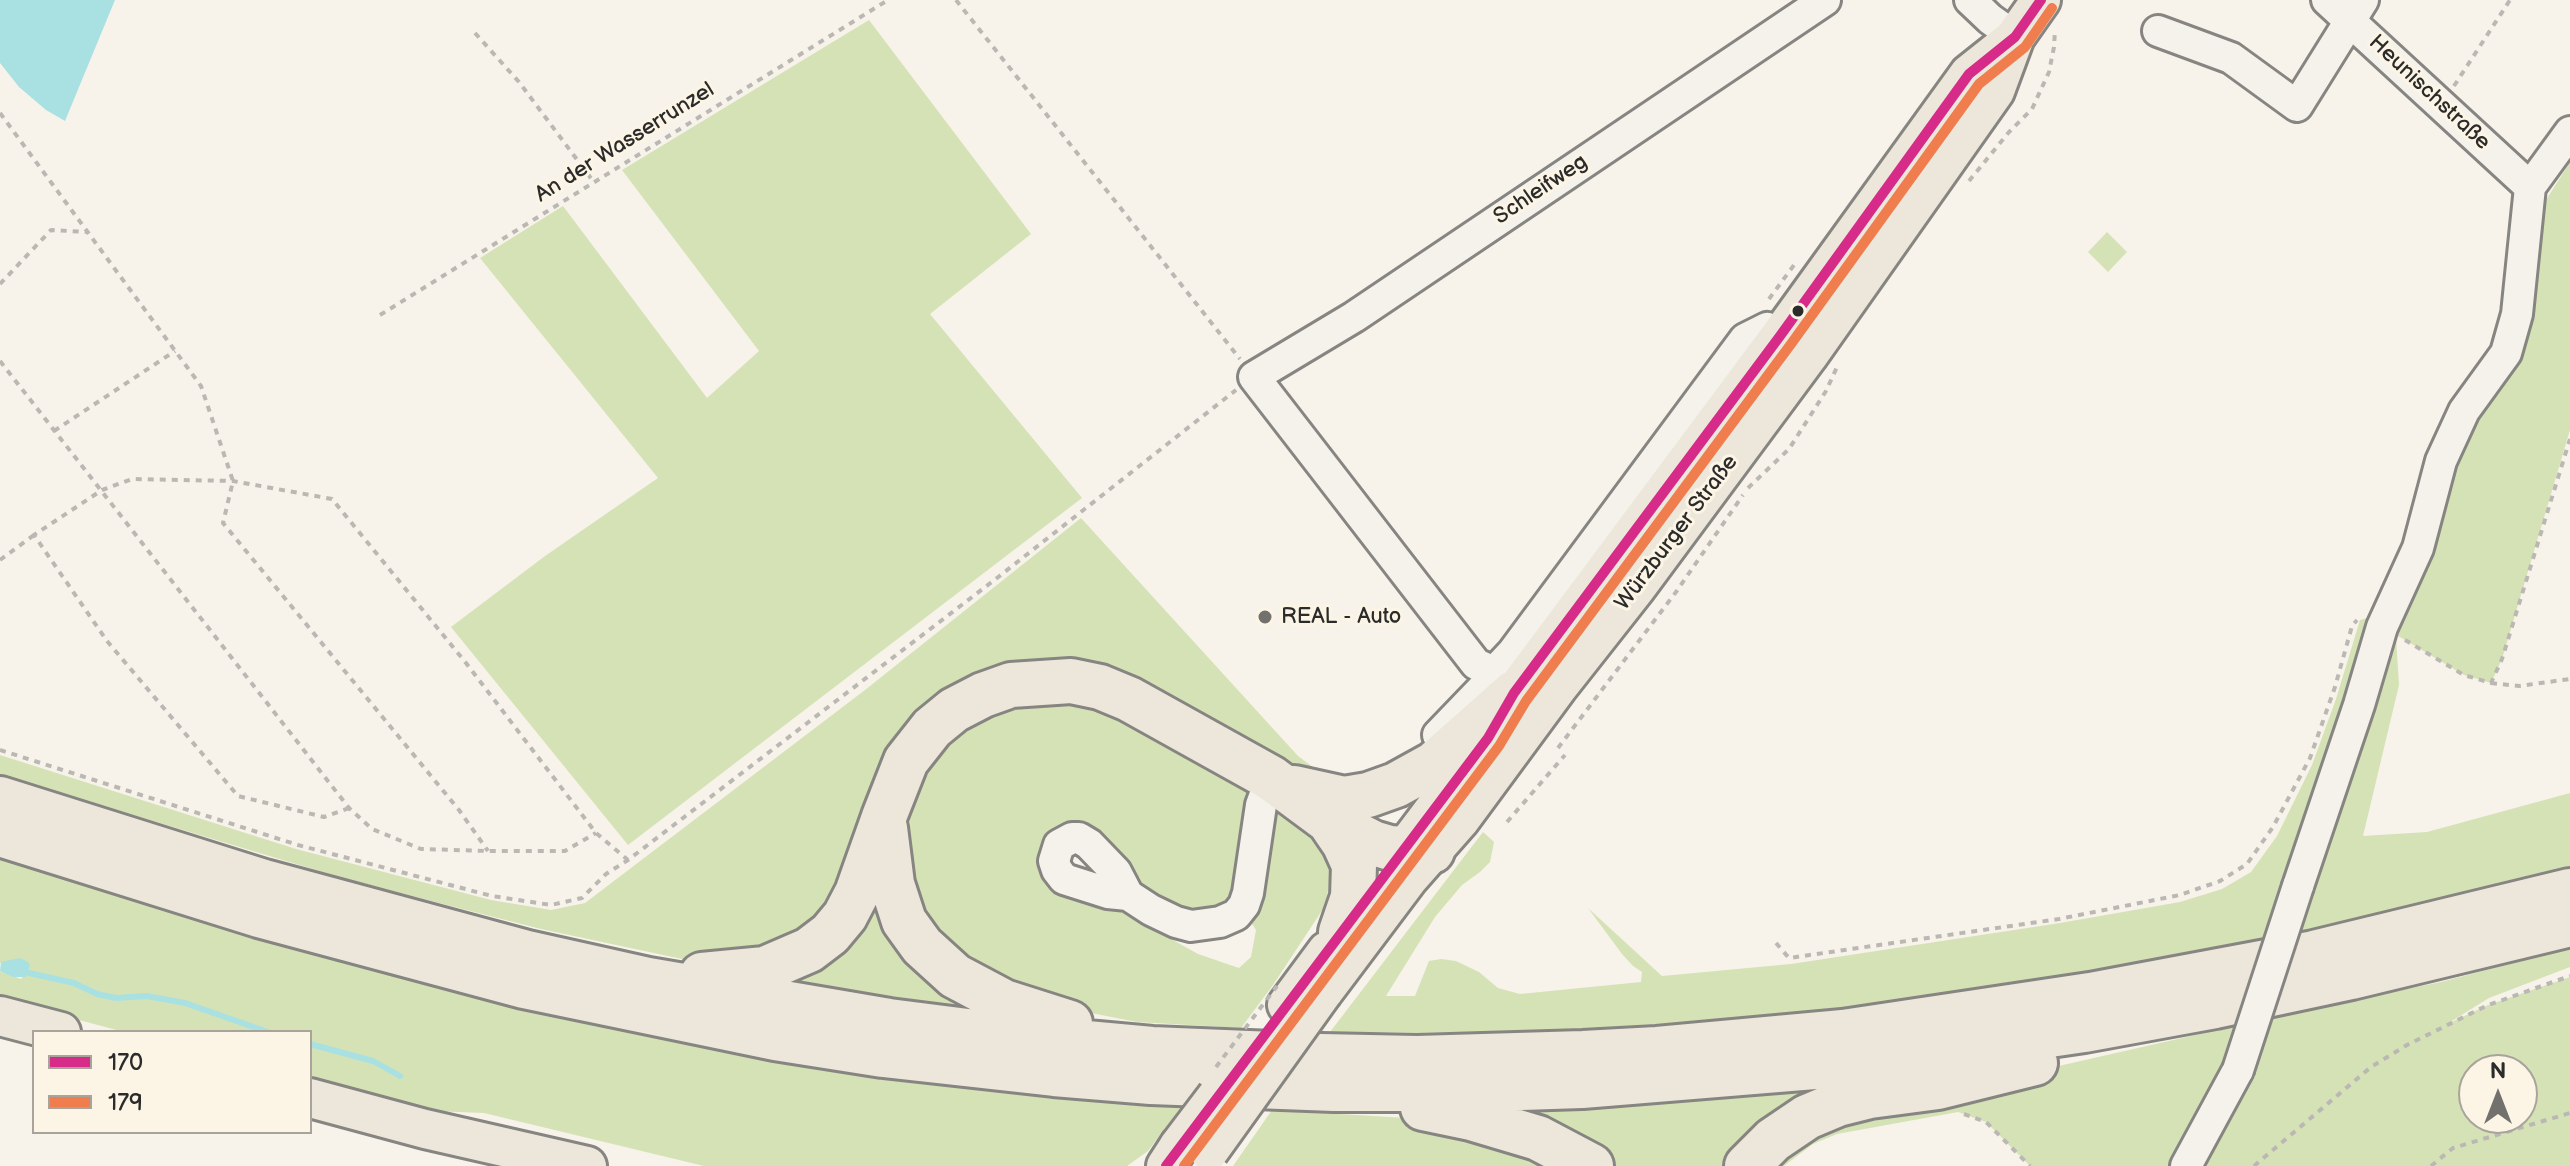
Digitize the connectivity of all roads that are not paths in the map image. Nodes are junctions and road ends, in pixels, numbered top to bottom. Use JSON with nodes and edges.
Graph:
{"nodes":[{"id":1,"x":1825,"y":0,"type":"edge"},
{"id":2,"x":1970,"y":0,"type":"edge"},
{"id":3,"x":2327,"y":0,"type":"edge"},
{"id":4,"x":2356,"y":10,"type":"edge"},
{"id":5,"x":2048,"y":14,"type":"edge"},
{"id":6,"x":2158,"y":31,"type":"dead end"},
{"id":7,"x":2015,"y":37,"type":"junction"},
{"id":8,"x":2570,"y":132,"type":"edge"},
{"id":9,"x":2530,"y":187,"type":"junction"},
{"id":10,"x":1809,"y":351,"type":"junction"},
{"id":11,"x":1506,"y":681,"type":"junction"},
{"id":12,"x":1433,"y":740,"type":"dead end"},
{"id":13,"x":1277,"y":782,"type":"junction"},
{"id":14,"x":0,"y":799,"type":"edge"},
{"id":15,"x":1336,"y":810,"type":"junction"},
{"id":16,"x":884,"y":817,"type":"junction"},
{"id":17,"x":0,"y":834,"type":"edge"},
{"id":18,"x":1415,"y":860,"type":"junction"},
{"id":19,"x":2570,"y":891,"type":"edge"},
{"id":20,"x":1128,"y":895,"type":"dead end"},
{"id":21,"x":2570,"y":924,"type":"edge"},
{"id":22,"x":1341,"y":932,"type":"junction"},
{"id":23,"x":648,"y":980,"type":"junction"},
{"id":24,"x":1300,"y":989,"type":"junction"},
{"id":25,"x":2215,"y":1006,"type":"junction"},
{"id":26,"x":0,"y":1016,"type":"edge"},
{"id":27,"x":53,"y":1030,"type":"edge"},
{"id":28,"x":1152,"y":1049,"type":"junction"},
{"id":29,"x":1334,"y":1089,"type":"junction"},
{"id":30,"x":312,"y":1099,"type":"edge"},
{"id":31,"x":1186,"y":1161,"type":"edge"},
{"id":32,"x":587,"y":1166,"type":"edge"},
{"id":33,"x":1591,"y":1166,"type":"edge"},
{"id":34,"x":1747,"y":1166,"type":"edge"},
{"id":35,"x":2186,"y":1166,"type":"edge"}],
"edges":[{"from":1,"to":11,"type":"street","name":"Schleifweg"},
{"from":2,"to":7,"type":"street"},
{"from":3,"to":4,"type":"street","name":"Heunischstraße"},
{"from":4,"to":6,"type":"street"},
{"from":4,"to":9,"type":"street","name":"Heunischstraße"},
{"from":5,"to":7,"type":"main road","name":"Würzburger Straße"},
{"from":7,"to":10,"type":"main road","name":"Würzburger Straße"},
{"from":8,"to":9,"type":"street"},
{"from":9,"to":35,"type":"street","bridge":true},
{"from":10,"to":11,"type":"main road","name":"Würzburger Straße"},
{"from":10,"to":18,"type":"main road","name":"Würzburger Straße"},
{"from":11,"to":12,"type":"street"},
{"from":11,"to":15,"type":"highway"},
{"from":11,"to":18,"type":"main road","name":"Würzburger Straße"},
{"from":13,"to":15,"type":"highway"},
{"from":13,"to":16,"type":"highway"},
{"from":13,"to":20,"type":"street"},
{"from":14,"to":23,"type":"highway"},
{"from":15,"to":18,"type":"highway"},
{"from":15,"to":22,"type":"highway"},
{"from":16,"to":23,"type":"highway"},
{"from":16,"to":28,"type":"highway"},
{"from":17,"to":29,"type":"highway"},
{"from":18,"to":22,"type":"main road","name":"Würzburger Straße"},
{"from":18,"to":24,"type":"main road","name":"Würzburger Straße"},
{"from":19,"to":28,"type":"highway"},
{"from":21,"to":25,"type":"highway"},
{"from":22,"to":24,"type":"main road","name":"Würzburger Straße"},
{"from":23,"to":28,"type":"highway"},
{"from":24,"to":31,"type":"main road","name":"Würzburger Straße","bridge":true},
{"from":25,"to":29,"type":"highway"},
{"from":25,"to":34,"type":"highway"},
{"from":26,"to":27,"type":"main road"},
{"from":29,"to":33,"type":"highway"},
{"from":30,"to":32,"type":"main road"}]}
